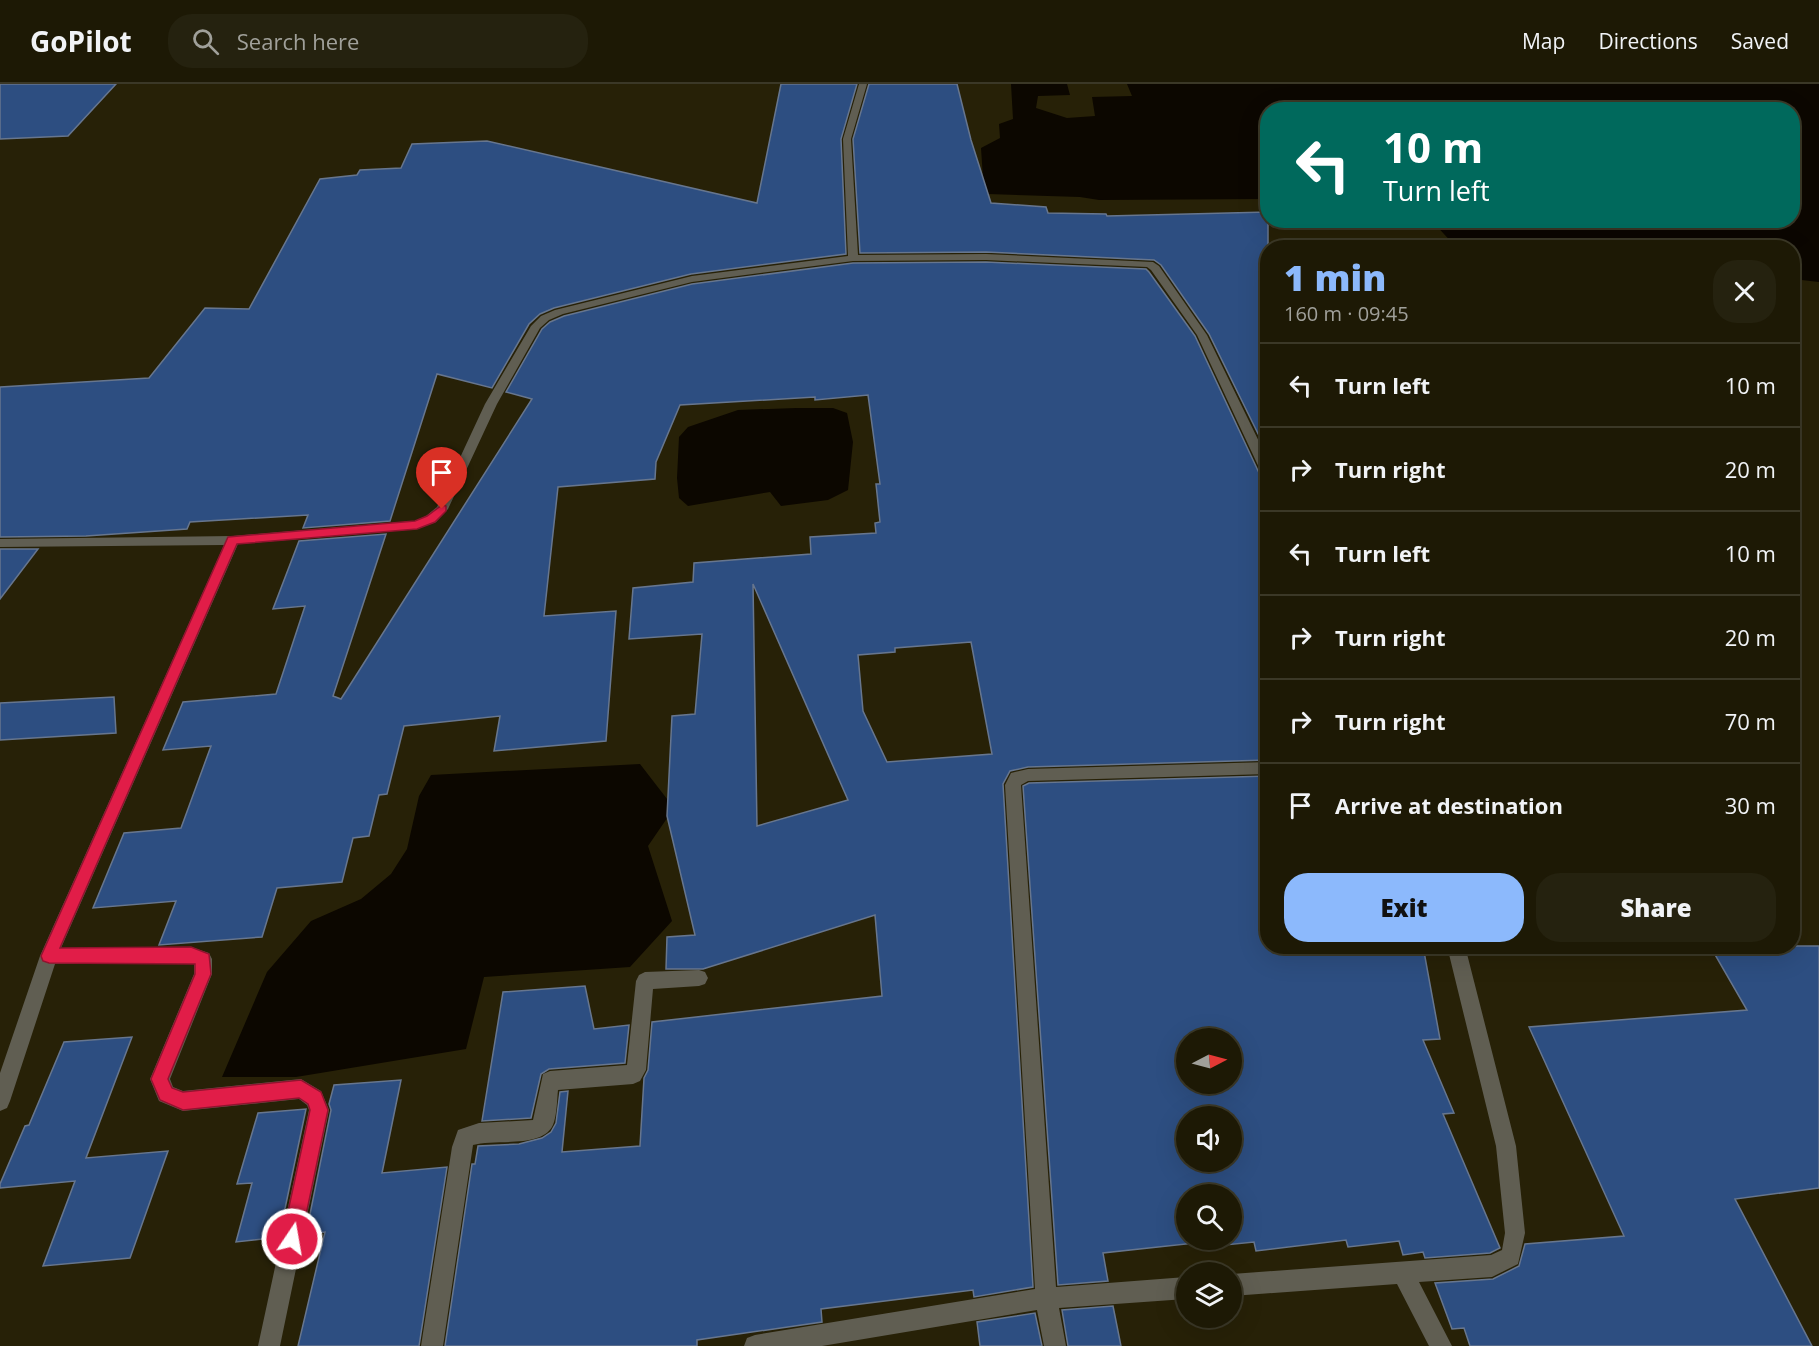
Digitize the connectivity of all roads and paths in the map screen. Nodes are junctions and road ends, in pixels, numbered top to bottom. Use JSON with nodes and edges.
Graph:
{"nodes":[{"id":1,"x":863,"y":84,"type":"edge"},
{"id":2,"x":853,"y":258,"type":"junction"},
{"id":3,"x":1260,"y":457,"type":"edge"},
{"id":4,"x":233,"y":540,"type":"junction"},
{"id":5,"x":0,"y":543,"type":"edge"},
{"id":6,"x":1260,"y":768,"type":"edge"},
{"id":7,"x":1458,"y":954,"type":"edge"},
{"id":8,"x":49,"y":956,"type":"junction"},
{"id":9,"x":699,"y":978,"type":"dead end"},
{"id":10,"x":0,"y":1101,"type":"edge"},
{"id":11,"x":1403,"y":1273,"type":"junction"},
{"id":12,"x":1242,"y":1284,"type":"edge"},
{"id":13,"x":1176,"y":1289,"type":"edge"},
{"id":14,"x":1046,"y":1298,"type":"junction"},
{"id":15,"x":269,"y":1346,"type":"edge"},
{"id":16,"x":432,"y":1346,"type":"edge"},
{"id":17,"x":755,"y":1346,"type":"edge"},
{"id":18,"x":1055,"y":1346,"type":"edge"},
{"id":19,"x":1441,"y":1346,"type":"edge"}],
"edges":[{"from":1,"to":2,"type":"street"},
{"from":2,"to":3,"type":"street"},
{"from":2,"to":4,"type":"street"},
{"from":4,"to":5,"type":"street"},
{"from":4,"to":8,"type":"street"},
{"from":6,"to":14,"type":"street"},
{"from":7,"to":11,"type":"street"},
{"from":8,"to":10,"type":"street"},
{"from":8,"to":15,"type":"street"},
{"from":9,"to":16,"type":"street"},
{"from":11,"to":12,"type":"street"},
{"from":11,"to":19,"type":"street"},
{"from":13,"to":14,"type":"street"},
{"from":14,"to":17,"type":"street"},
{"from":14,"to":18,"type":"street"}]}
